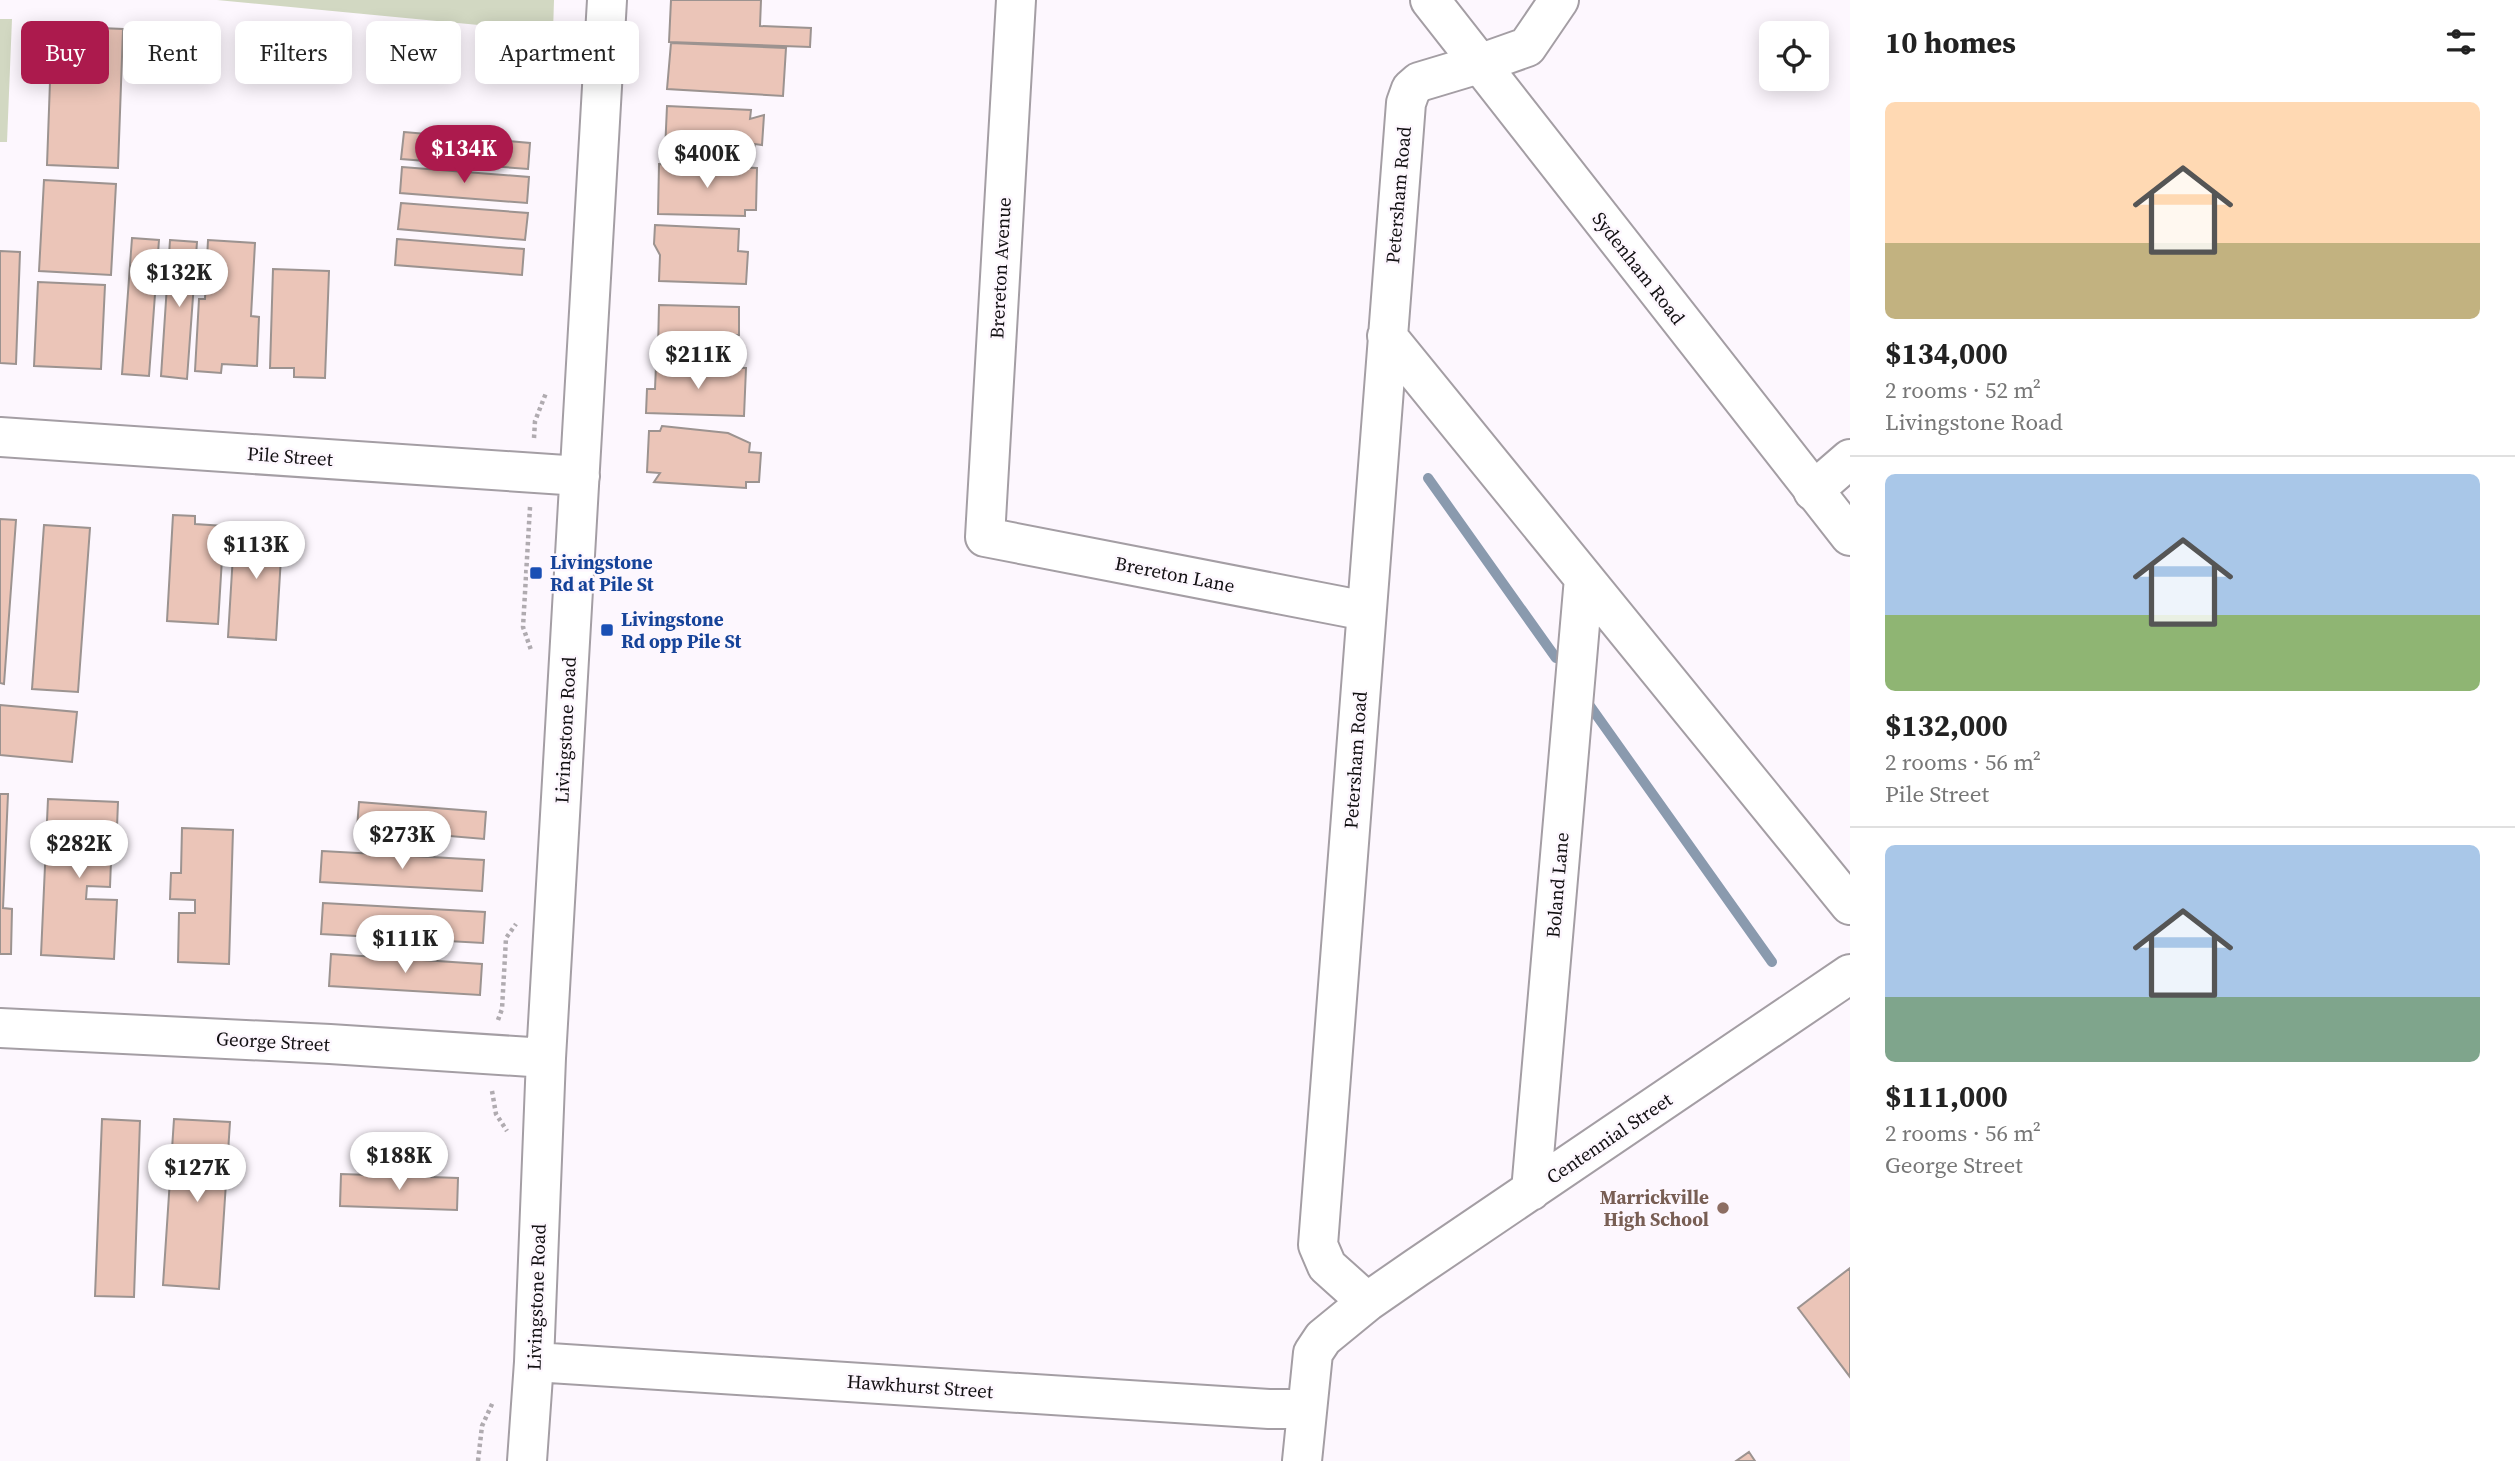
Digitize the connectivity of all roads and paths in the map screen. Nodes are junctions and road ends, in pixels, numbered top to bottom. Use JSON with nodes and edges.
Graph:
{"nodes":[{"id":1,"x":607,"y":0,"type":"edge"},
{"id":2,"x":1016,"y":0,"type":"edge"},
{"id":3,"x":1430,"y":0,"type":"edge"},
{"id":4,"x":1559,"y":0,"type":"edge"},
{"id":5,"x":1479,"y":64,"type":"junction"},
{"id":6,"x":1387,"y":336,"type":"junction"},
{"id":7,"x":0,"y":437,"type":"edge"},
{"id":8,"x":1850,"y":459,"type":"edge"},
{"id":9,"x":580,"y":476,"type":"junction"},
{"id":10,"x":1813,"y":491,"type":"junction"},
{"id":11,"x":531,"y":496,"type":"dead end"},
{"id":12,"x":1850,"y":536,"type":"edge"},
{"id":13,"x":985,"y":537,"type":"joint"},
{"id":14,"x":1584,"y":578,"type":"junction"},
{"id":15,"x":1366,"y":611,"type":"junction"},
{"id":16,"x":523,"y":627,"type":"dead end"},
{"id":17,"x":1850,"y":905,"type":"edge"},
{"id":18,"x":506,"y":938,"type":"dead end"},
{"id":19,"x":1850,"y":974,"type":"edge"},
{"id":20,"x":495,"y":1025,"type":"dead end"},
{"id":21,"x":0,"y":1028,"type":"edge"},
{"id":22,"x":546,"y":1058,"type":"junction"},
{"id":23,"x":1531,"y":1191,"type":"junction"},
{"id":24,"x":1367,"y":1301,"type":"junction"},
{"id":25,"x":534,"y":1362,"type":"junction"},
{"id":26,"x":1306,"y":1409,"type":"junction"},
{"id":27,"x":482,"y":1426,"type":"dead end"},
{"id":28,"x":478,"y":1461,"type":"edge"},
{"id":29,"x":527,"y":1461,"type":"edge"},
{"id":30,"x":1302,"y":1461,"type":"edge"}],
"edges":[{"from":1,"to":9,"type":"street","name":"Livingstone Road"},
{"from":2,"to":13,"type":"street","name":"Brereton Avenue"},
{"from":3,"to":5,"type":"street","name":"Sydenham Road"},
{"from":4,"to":5,"type":"street","name":"Petersham Road"},
{"from":5,"to":6,"type":"street","name":"Petersham Road"},
{"from":5,"to":10,"type":"street","name":"Sydenham Road"},
{"from":6,"to":14,"type":"street"},
{"from":6,"to":15,"type":"street","name":"Petersham Road"},
{"from":7,"to":9,"type":"street","name":"Pile Street"},
{"from":8,"to":10,"type":"street"},
{"from":9,"to":22,"type":"street","name":"Livingstone Road"},
{"from":10,"to":12,"type":"street","name":"Sydenham Road"},
{"from":11,"to":16,"type":"path"},
{"from":13,"to":15,"type":"street","name":"Brereton Lane"},
{"from":14,"to":17,"type":"street"},
{"from":14,"to":23,"type":"street","name":"Boland Lane"},
{"from":15,"to":24,"type":"street","name":"Petersham Road"},
{"from":18,"to":20,"type":"path"},
{"from":19,"to":23,"type":"street","name":"Centennial Street"},
{"from":21,"to":22,"type":"street","name":"George Street"},
{"from":22,"to":25,"type":"street","name":"Livingstone Road"},
{"from":23,"to":24,"type":"street","name":"Centennial Street"},
{"from":24,"to":26,"type":"street"},
{"from":25,"to":26,"type":"street","name":"Hawkhurst Street"},
{"from":25,"to":29,"type":"street","name":"Livingstone Road"},
{"from":26,"to":30,"type":"street"},
{"from":27,"to":28,"type":"path"}]}
